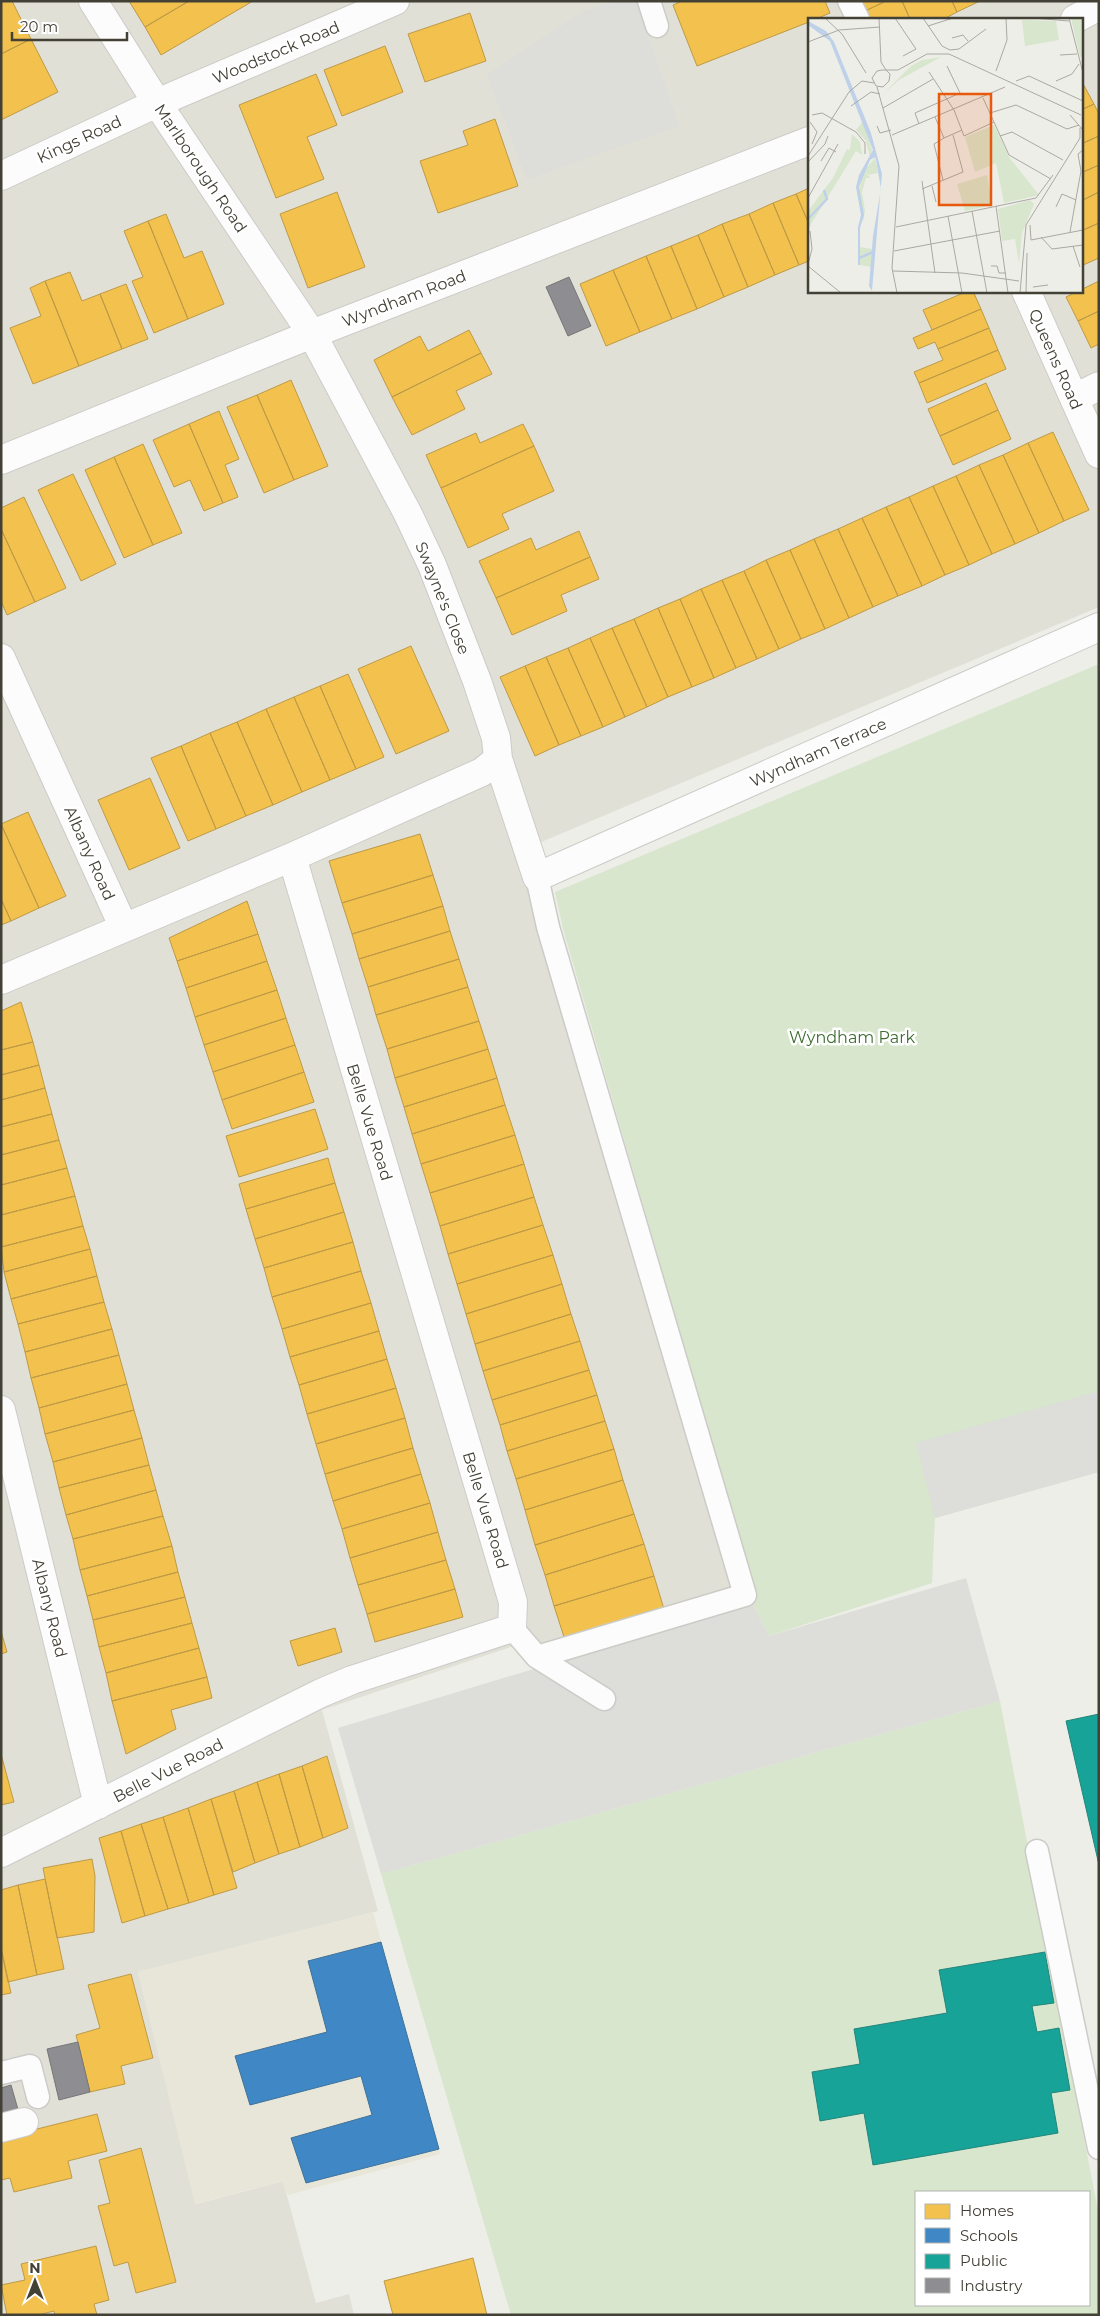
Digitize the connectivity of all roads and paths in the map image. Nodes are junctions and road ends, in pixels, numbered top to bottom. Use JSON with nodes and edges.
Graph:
{"nodes":[{"id":1,"x":93,"y":1,"type":"edge"},
{"id":2,"x":395,"y":1,"type":"edge"},
{"id":3,"x":649,"y":1,"type":"edge"},
{"id":4,"x":849,"y":1,"type":"edge"},
{"id":5,"x":1099,"y":6,"type":"edge"},
{"id":6,"x":858,"y":18,"type":"edge"},
{"id":7,"x":1077,"y":18,"type":"edge"},
{"id":8,"x":657,"y":26,"type":"dead end"},
{"id":9,"x":158,"y":103,"type":"junction"},
{"id":10,"x":808,"y":141,"type":"edge"},
{"id":11,"x":1,"y":176,"type":"edge"},
{"id":12,"x":1026,"y":292,"type":"edge"},
{"id":13,"x":312,"y":334,"type":"junction"},
{"id":14,"x":1099,"y":386,"type":"edge"},
{"id":15,"x":1075,"y":398,"type":"junction"},
{"id":16,"x":1099,"y":454,"type":"edge"},
{"id":17,"x":1,"y":460,"type":"edge"},
{"id":18,"x":1099,"y":628,"type":"edge"},
{"id":19,"x":1,"y":658,"type":"edge"},
{"id":20,"x":498,"y":759,"type":"junction"},
{"id":21,"x":292,"y":857,"type":"junction"},
{"id":22,"x":536,"y":877,"type":"junction"},
{"id":23,"x":124,"y":928,"type":"junction"},
{"id":24,"x":1,"y":980,"type":"edge"},
{"id":25,"x":1,"y":1410,"type":"edge"},
{"id":26,"x":512,"y":1628,"type":"junction"},
{"id":27,"x":537,"y":1657,"type":"junction"},
{"id":28,"x":604,"y":1700,"type":"dead end"},
{"id":29,"x":98,"y":1805,"type":"junction"},
{"id":30,"x":1036,"y":1851,"type":"dead end"},
{"id":31,"x":1,"y":1853,"type":"edge"},
{"id":32,"x":1,"y":2073,"type":"edge"},
{"id":33,"x":38,"y":2097,"type":"dead end"},
{"id":34,"x":1099,"y":2148,"type":"edge"}],
"edges":[{"from":1,"to":9,"type":"street","name":"Marlborough Road"},
{"from":2,"to":9,"type":"street","name":"Woodstock Road"},
{"from":3,"to":8,"type":"lane"},
{"from":4,"to":6,"type":"lane"},
{"from":5,"to":7,"type":"street"},
{"from":9,"to":11,"type":"street","name":"Kings Road"},
{"from":9,"to":13,"type":"street","name":"Marlborough Road"},
{"from":10,"to":13,"type":"street","name":"Wyndham Road"},
{"from":12,"to":15,"type":"street","name":"Queens Road"},
{"from":13,"to":17,"type":"street","name":"Wyndham Road"},
{"from":13,"to":20,"type":"street","name":"Swayne's Close"},
{"from":14,"to":15,"type":"street"},
{"from":15,"to":16,"type":"street","name":"Queens Road"},
{"from":18,"to":22,"type":"street","name":"Wyndham Terrace"},
{"from":19,"to":23,"type":"street","name":"Albany Road"},
{"from":20,"to":21,"type":"street"},
{"from":20,"to":22,"type":"street","name":"Swayne's Close"},
{"from":21,"to":23,"type":"street"},
{"from":21,"to":26,"type":"street","name":"Belle Vue Road"},
{"from":22,"to":27,"type":"lane"},
{"from":23,"to":24,"type":"street"},
{"from":25,"to":29,"type":"street","name":"Albany Road"},
{"from":26,"to":27,"type":"lane"},
{"from":26,"to":29,"type":"street","name":"Belle Vue Road"},
{"from":27,"to":28,"type":"lane"},
{"from":29,"to":31,"type":"street","name":"Belle Vue Road"},
{"from":30,"to":34,"type":"lane"},
{"from":32,"to":33,"type":"lane"}]}
